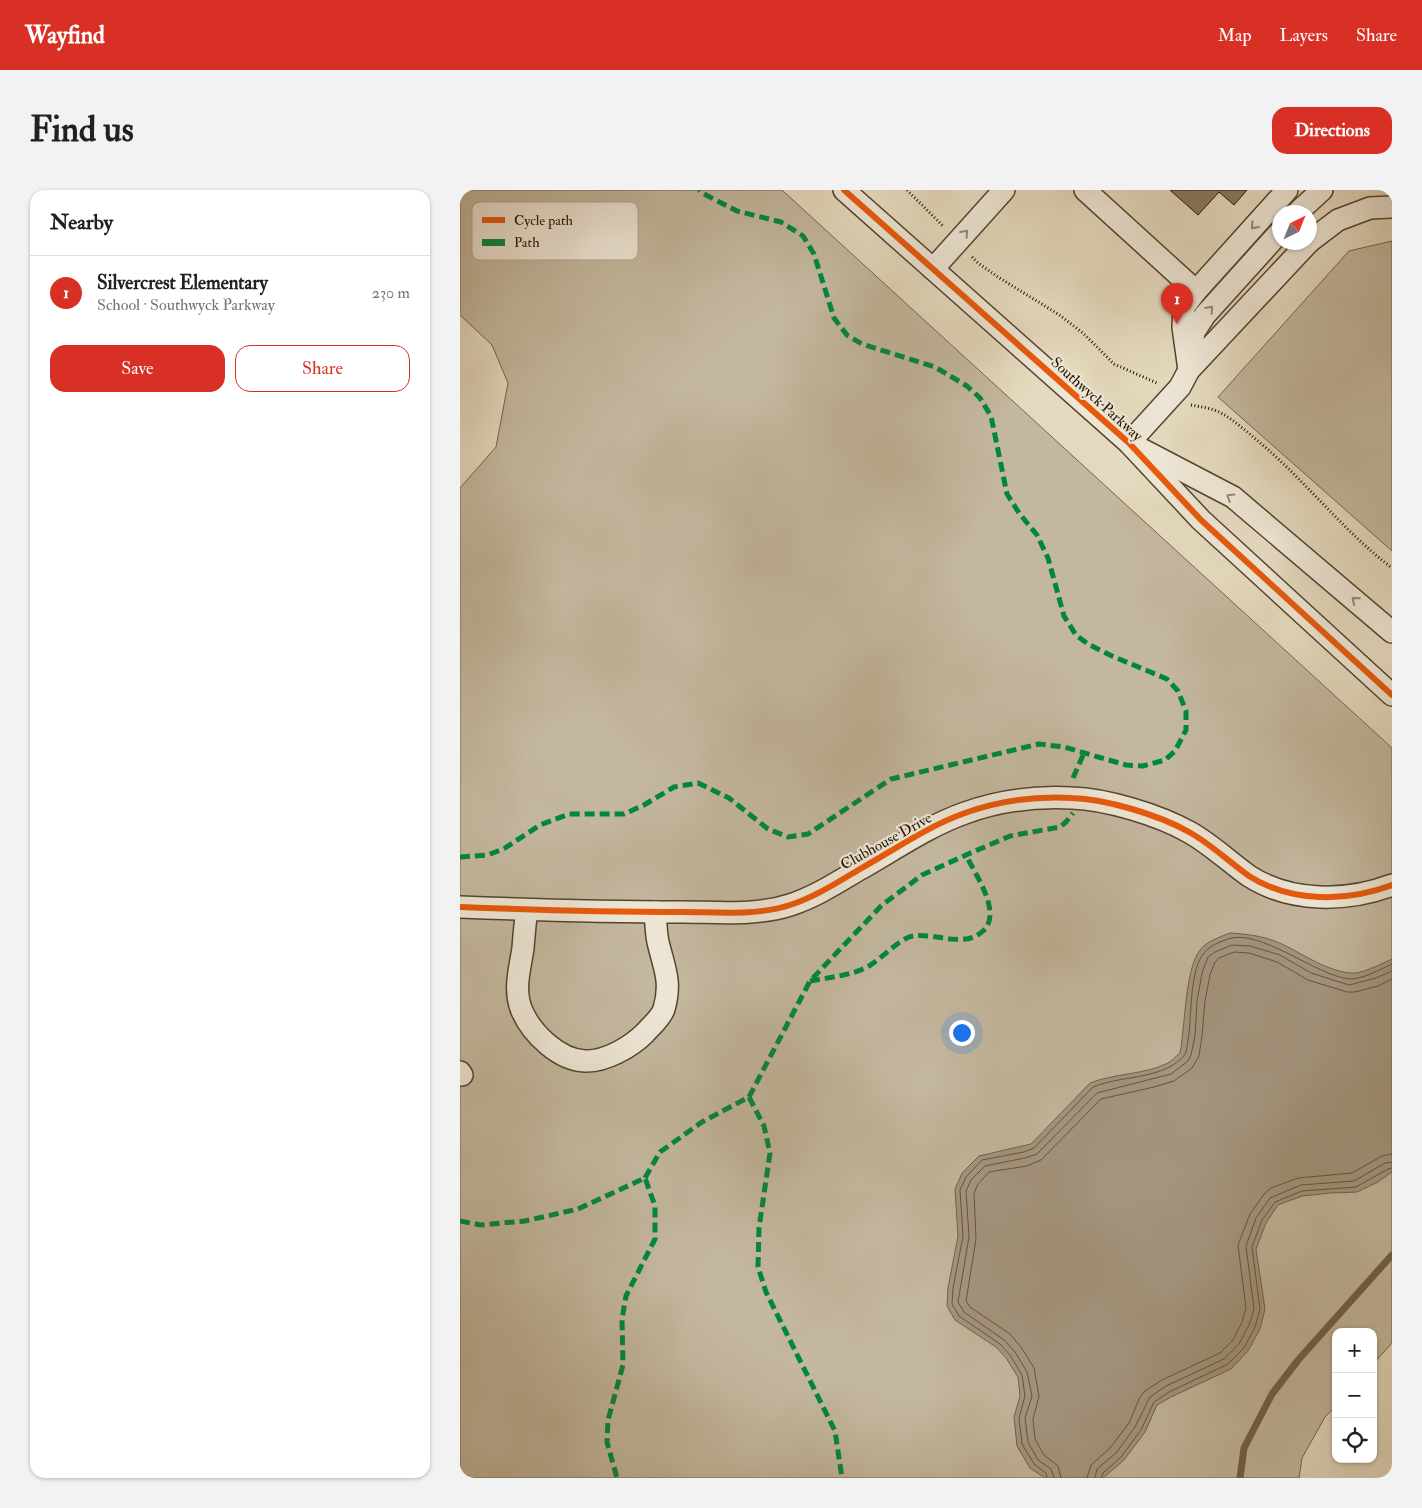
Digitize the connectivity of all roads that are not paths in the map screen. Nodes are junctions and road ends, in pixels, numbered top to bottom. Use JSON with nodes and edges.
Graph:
{"nodes":[{"id":1,"x":844,"y":190,"type":"edge"},
{"id":2,"x":1004,"y":190,"type":"edge"},
{"id":3,"x":1085,"y":190,"type":"edge"},
{"id":4,"x":1287,"y":190,"type":"edge"},
{"id":5,"x":1322,"y":190,"type":"edge"},
{"id":6,"x":1306,"y":205,"type":"edge"},
{"id":7,"x":1392,"y":207,"type":"edge"},
{"id":8,"x":1317,"y":236,"type":"edge"},
{"id":9,"x":1272,"y":241,"type":"edge"},
{"id":10,"x":1302,"y":250,"type":"edge"},
{"id":11,"x":933,"y":269,"type":"junction"},
{"id":12,"x":1196,"y":292,"type":"junction"},
{"id":13,"x":1189,"y":370,"type":"junction"},
{"id":14,"x":1129,"y":443,"type":"junction"},
{"id":15,"x":1392,"y":632,"type":"edge"},
{"id":16,"x":1392,"y":696,"type":"edge"},
{"id":17,"x":1392,"y":885,"type":"edge"},
{"id":18,"x":460,"y":907,"type":"edge"},
{"id":19,"x":527,"y":910,"type":"junction"},
{"id":20,"x":655,"y":912,"type":"junction"}],
"edges":[{"from":1,"to":11,"type":"street","name":"Southwyck Parkway"},
{"from":11,"to":2,"type":"street","one_way":true},
{"from":3,"to":12,"type":"street"},
{"from":4,"to":12,"type":"street","one_way":true},
{"from":5,"to":6,"type":"street"},
{"from":7,"to":8,"type":"street"},
{"from":13,"to":9,"type":"street","one_way":true},
{"from":10,"to":13,"type":"street"},
{"from":11,"to":14,"type":"street","name":"Southwyck Parkway"},
{"from":12,"to":13,"type":"street"},
{"from":13,"to":14,"type":"street"},
{"from":15,"to":14,"type":"street","name":"Southwyck Parkway","one_way":true},
{"from":14,"to":16,"type":"street","name":"Southwyck Parkway"},
{"from":17,"to":20,"type":"street","name":"Clubhouse Drive"},
{"from":18,"to":19,"type":"street","name":"Clubhouse Drive"},
{"from":19,"to":20,"type":"street","name":"Clubhouse Drive"},
{"from":19,"to":20,"type":"street"}]}
